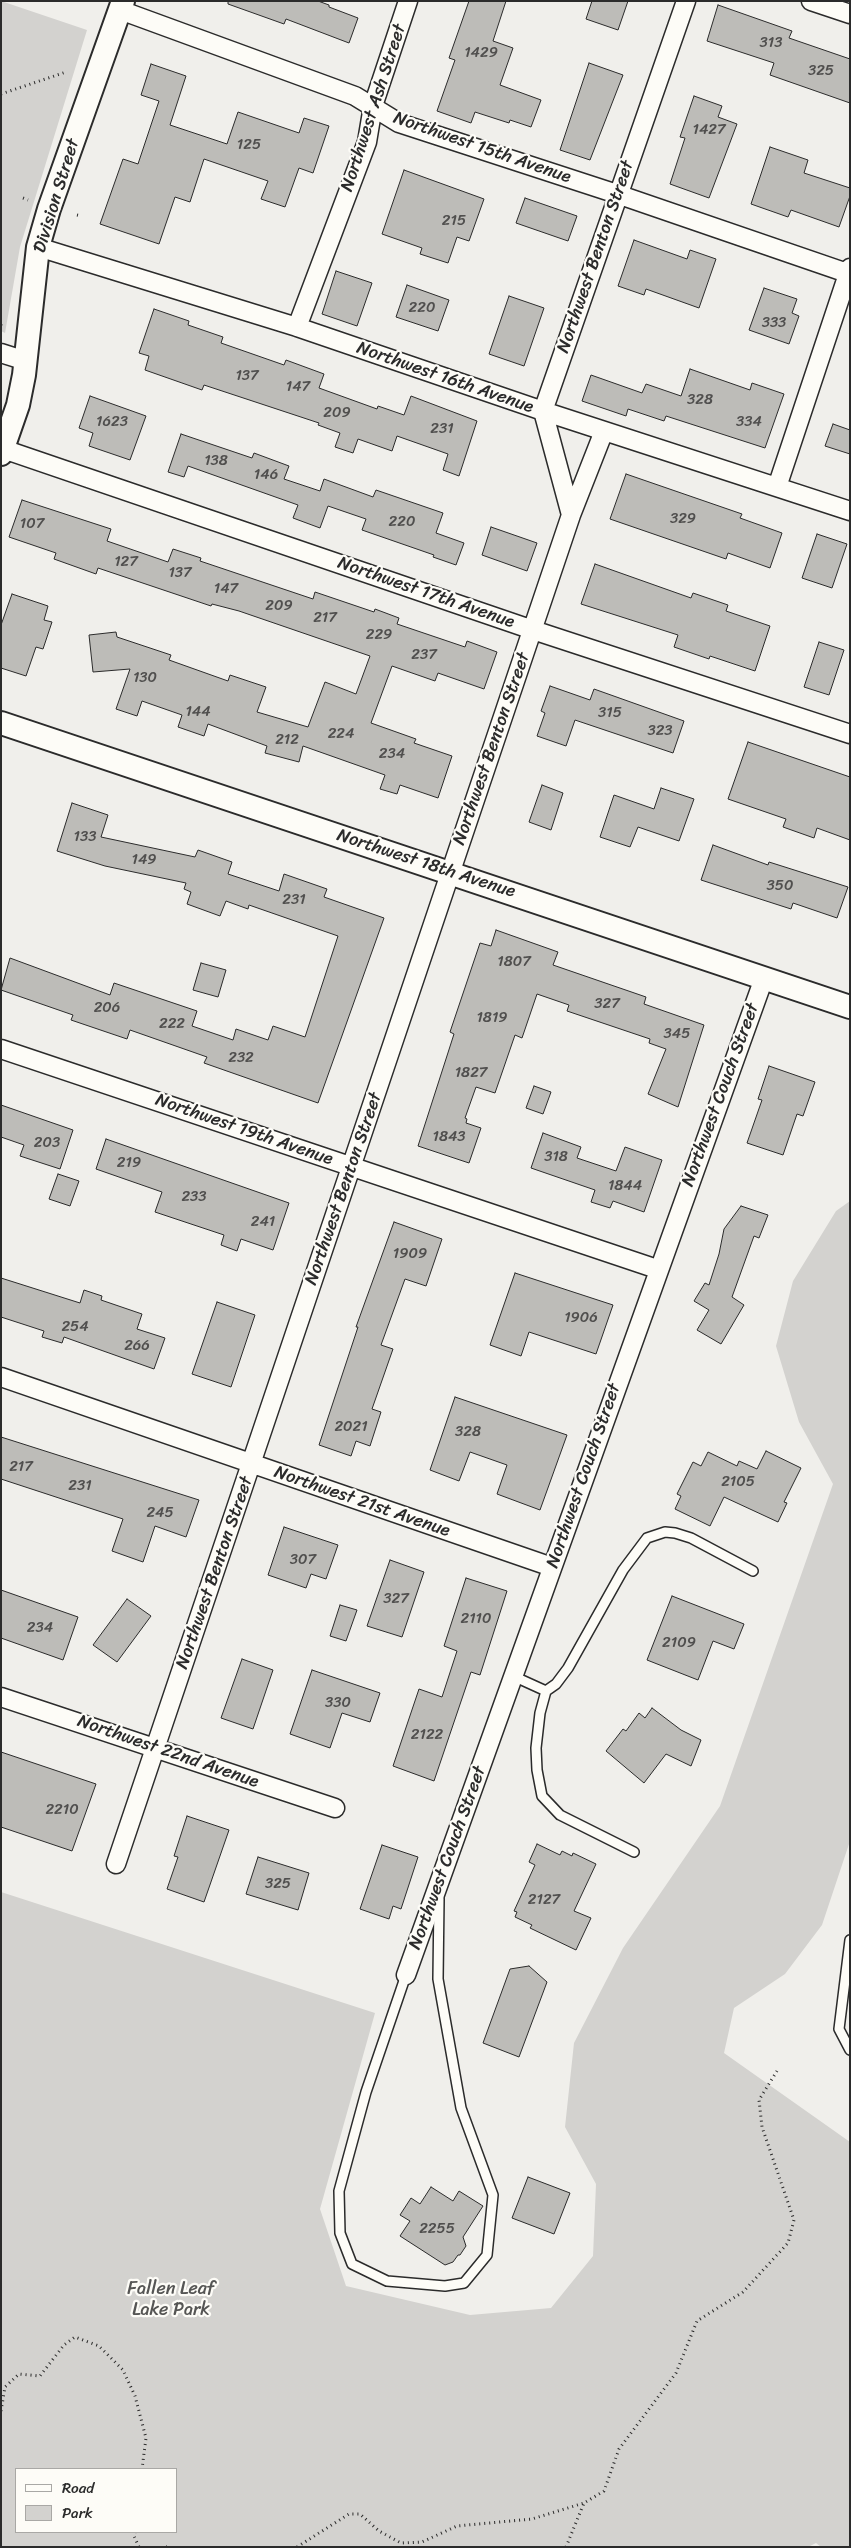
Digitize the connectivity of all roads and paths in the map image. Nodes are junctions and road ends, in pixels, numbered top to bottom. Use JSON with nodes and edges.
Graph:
{"nodes":[{"id":1,"x":408,"y":1,"type":"edge"},
{"id":2,"x":686,"y":1,"type":"edge"},
{"id":3,"x":811,"y":1,"type":"edge"},
{"id":4,"x":116,"y":4,"type":"edge"},
{"id":5,"x":850,"y":14,"type":"edge"},
{"id":6,"x":66,"y":72,"type":"dead end"},
{"id":7,"x":1,"y":94,"type":"edge"},
{"id":8,"x":372,"y":106,"type":"junction"},
{"id":9,"x":617,"y":194,"type":"junction"},
{"id":10,"x":23,"y":198,"type":"dead end"},
{"id":11,"x":28,"y":200,"type":"dead end"},
{"id":12,"x":38,"y":247,"type":"junction"},
{"id":13,"x":849,"y":272,"type":"edge"},
{"id":14,"x":296,"y":327,"type":"junction"},
{"id":15,"x":1,"y":353,"type":"edge"},
{"id":16,"x":26,"y":361,"type":"junction"},
{"id":17,"x":543,"y":411,"type":"junction"},
{"id":18,"x":604,"y":431,"type":"junction"},
{"id":19,"x":2,"y":452,"type":"edge"},
{"id":20,"x":777,"y":487,"type":"junction"},
{"id":21,"x":850,"y":511,"type":"edge"},
{"id":22,"x":571,"y":515,"type":"junction"},
{"id":23,"x":533,"y":630,"type":"junction"},
{"id":24,"x":1,"y":723,"type":"edge"},
{"id":25,"x":850,"y":734,"type":"edge"},
{"id":26,"x":451,"y":872,"type":"junction"},
{"id":27,"x":764,"y":978,"type":"junction"},
{"id":28,"x":850,"y":1006,"type":"edge"},
{"id":29,"x":1,"y":1049,"type":"edge"},
{"id":30,"x":351,"y":1166,"type":"junction"},
{"id":31,"x":657,"y":1269,"type":"junction"},
{"id":32,"x":1,"y":1377,"type":"edge"},
{"id":33,"x":252,"y":1464,"type":"junction"},
{"id":34,"x":552,"y":1567,"type":"junction"},
{"id":35,"x":753,"y":1571,"type":"dead end"},
{"id":36,"x":513,"y":1676,"type":"junction"},
{"id":37,"x":546,"y":1691,"type":"junction"},
{"id":38,"x":1,"y":1697,"type":"edge"},
{"id":39,"x":156,"y":1748,"type":"junction"},
{"id":40,"x":335,"y":1808,"type":"dead end"},
{"id":41,"x":634,"y":1852,"type":"dead end"},
{"id":42,"x":116,"y":1864,"type":"dead end"},
{"id":43,"x":440,"y":1882,"type":"junction"},
{"id":44,"x":850,"y":1940,"type":"edge"},
{"id":45,"x":406,"y":1975,"type":"joint"},
{"id":46,"x":850,"y":2050,"type":"edge"},
{"id":47,"x":777,"y":2071,"type":"dead end"},
{"id":48,"x":1,"y":2411,"type":"edge"},
{"id":49,"x":142,"y":2468,"type":"edge"},
{"id":50,"x":584,"y":2503,"type":"junction"},
{"id":51,"x":135,"y":2533,"type":"edge"},
{"id":52,"x":401,"y":2545,"type":"edge"},
{"id":53,"x":139,"y":2547,"type":"edge"},
{"id":54,"x":166,"y":2547,"type":"edge"},
{"id":55,"x":170,"y":2547,"type":"edge"},
{"id":56,"x":297,"y":2547,"type":"edge"},
{"id":57,"x":566,"y":2547,"type":"edge"}],
"edges":[{"from":1,"to":8,"type":"street","name":"Northwest Ash Street"},
{"from":2,"to":9,"type":"street","name":"Northwest Benton Street"},
{"from":3,"to":5,"type":"street"},
{"from":4,"to":8,"type":"street","name":"Northwest 15th Avenue"},
{"from":4,"to":12,"type":"street","name":"Division Street"},
{"from":6,"to":7,"type":"path"},
{"from":8,"to":9,"type":"street","name":"Northwest 15th Avenue"},
{"from":8,"to":14,"type":"street","name":"Northwest Ash Street"},
{"from":9,"to":13,"type":"street","name":"Northwest 15th Avenue"},
{"from":9,"to":17,"type":"street","name":"Northwest Benton Street"},
{"from":10,"to":11,"type":"path"},
{"from":12,"to":14,"type":"street","name":"Northwest 16th Avenue"},
{"from":12,"to":16,"type":"street","name":"Division Street"},
{"from":13,"to":20,"type":"street"},
{"from":14,"to":17,"type":"street","name":"Northwest 16th Avenue"},
{"from":15,"to":16,"type":"street"},
{"from":16,"to":19,"type":"street","name":"Division Street"},
{"from":17,"to":18,"type":"street","name":"Northwest 16th Avenue"},
{"from":17,"to":22,"type":"street"},
{"from":18,"to":20,"type":"street","name":"Northwest 16th Avenue"},
{"from":18,"to":22,"type":"street","name":"Northwest Benton Street"},
{"from":19,"to":23,"type":"street","name":"Northwest 17th Avenue"},
{"from":20,"to":21,"type":"street","name":"Northwest 16th Avenue"},
{"from":22,"to":23,"type":"street","name":"Northwest Benton Street"},
{"from":23,"to":25,"type":"street","name":"Northwest 17th Avenue"},
{"from":23,"to":26,"type":"street","name":"Northwest Benton Street"},
{"from":24,"to":26,"type":"street","name":"Northwest 18th Avenue"},
{"from":26,"to":27,"type":"street","name":"Northwest 18th Avenue"},
{"from":26,"to":30,"type":"street","name":"Northwest Benton Street"},
{"from":27,"to":28,"type":"street","name":"Northwest 18th Avenue"},
{"from":27,"to":31,"type":"street","name":"Northwest Couch Street"},
{"from":29,"to":30,"type":"street","name":"Northwest 19th Avenue"},
{"from":30,"to":31,"type":"street","name":"Northwest 19th Avenue"},
{"from":30,"to":33,"type":"street","name":"Northwest Benton Street"},
{"from":31,"to":34,"type":"street","name":"Northwest Couch Street"},
{"from":32,"to":33,"type":"street","name":"Northwest 21st Avenue"},
{"from":33,"to":34,"type":"street","name":"Northwest 21st Avenue"},
{"from":33,"to":39,"type":"street","name":"Northwest Benton Street"},
{"from":34,"to":36,"type":"street","name":"Northwest Couch Street"},
{"from":35,"to":37,"type":"lane"},
{"from":36,"to":37,"type":"lane"},
{"from":36,"to":43,"type":"street","name":"Northwest Couch Street"},
{"from":37,"to":41,"type":"lane"},
{"from":38,"to":39,"type":"street","name":"Northwest 22nd Avenue"},
{"from":39,"to":40,"type":"street","name":"Northwest 22nd Avenue"},
{"from":39,"to":42,"type":"street","name":"Northwest Benton Street"},
{"from":43,"to":45,"type":"street","name":"Northwest Couch Street"},
{"from":43,"to":45,"type":"lane"},
{"from":44,"to":46,"type":"lane"},
{"from":47,"to":50,"type":"path"},
{"from":48,"to":49,"type":"path"},
{"from":50,"to":52,"type":"path"},
{"from":50,"to":57,"type":"path"},
{"from":51,"to":53,"type":"path"},
{"from":52,"to":56,"type":"path"},
{"from":54,"to":55,"type":"path"}]}
